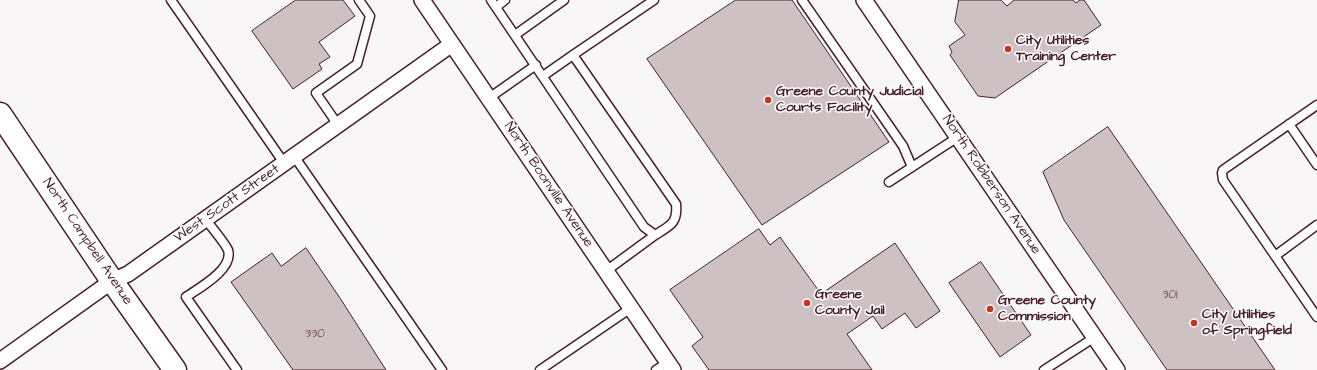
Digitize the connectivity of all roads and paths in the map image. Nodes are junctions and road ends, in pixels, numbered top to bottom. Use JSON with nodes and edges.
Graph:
{"nodes":[{"id":1,"x":171,"y":0,"type":"edge"},
{"id":2,"x":359,"y":0,"type":"edge"},
{"id":3,"x":422,"y":0,"type":"edge"},
{"id":4,"x":505,"y":0,"type":"edge"},
{"id":5,"x":564,"y":0,"type":"edge"},
{"id":6,"x":654,"y":0,"type":"edge"},
{"id":7,"x":802,"y":0,"type":"edge"},
{"id":8,"x":864,"y":0,"type":"edge"},
{"id":9,"x":493,"y":3,"type":"edge"},
{"id":10,"x":515,"y":35,"type":"junction"},
{"id":11,"x":452,"y":44,"type":"junction"},
{"id":12,"x":573,"y":54,"type":"junction"},
{"id":13,"x":536,"y":65,"type":"junction"},
{"id":14,"x":543,"y":76,"type":"junction"},
{"id":15,"x":489,"y":98,"type":"junction"},
{"id":16,"x":1317,"y":105,"type":"edge"},
{"id":17,"x":0,"y":114,"type":"edge"},
{"id":18,"x":1289,"y":124,"type":"junction"},
{"id":19,"x":338,"y":125,"type":"junction"},
{"id":20,"x":958,"y":137,"type":"junction"},
{"id":21,"x":289,"y":160,"type":"junction"},
{"id":22,"x":1317,"y":165,"type":"edge"},
{"id":23,"x":912,"y":167,"type":"junction"},
{"id":24,"x":889,"y":182,"type":"dead end"},
{"id":25,"x":205,"y":219,"type":"junction"},
{"id":26,"x":1317,"y":226,"type":"edge"},
{"id":27,"x":656,"y":235,"type":"junction"},
{"id":28,"x":1275,"y":256,"type":"junction"},
{"id":29,"x":606,"y":271,"type":"junction"},
{"id":30,"x":112,"y":281,"type":"junction"},
{"id":31,"x":631,"y":308,"type":"junction"},
{"id":32,"x":1317,"y":317,"type":"edge"},
{"id":33,"x":1095,"y":338,"type":"junction"},
{"id":34,"x":0,"y":361,"type":"edge"},
{"id":35,"x":666,"y":367,"type":"edge"},
{"id":36,"x":175,"y":370,"type":"edge"},
{"id":37,"x":237,"y":370,"type":"edge"},
{"id":38,"x":442,"y":370,"type":"edge"},
{"id":39,"x":540,"y":370,"type":"edge"},
{"id":40,"x":1044,"y":370,"type":"edge"},
{"id":41,"x":1117,"y":370,"type":"edge"}],
"edges":[{"from":1,"to":21,"type":"lane"},
{"from":2,"to":19,"type":"lane"},
{"from":3,"to":11,"type":"street","name":"North Boonville Avenue"},
{"from":4,"to":9,"type":"lane"},
{"from":5,"to":10,"type":"lane"},
{"from":6,"to":12,"type":"lane"},
{"from":7,"to":23,"type":"lane"},
{"from":8,"to":20,"type":"street","name":"North Robberson Avenue"},
{"from":9,"to":10,"type":"lane"},
{"from":10,"to":13,"type":"lane"},
{"from":11,"to":15,"type":"street","name":"North Boonville Avenue"},
{"from":11,"to":19,"type":"street","name":"West Scott Street"},
{"from":12,"to":14,"type":"lane"},
{"from":12,"to":27,"type":"lane"},
{"from":13,"to":14,"type":"lane"},
{"from":13,"to":15,"type":"lane"},
{"from":14,"to":27,"type":"lane"},
{"from":15,"to":29,"type":"street","name":"North Boonville Avenue"},
{"from":16,"to":18,"type":"lane"},
{"from":17,"to":30,"type":"main road","name":"North Campbell Avenue"},
{"from":18,"to":22,"type":"lane"},
{"from":18,"to":28,"type":"lane"},
{"from":19,"to":21,"type":"street","name":"West Scott Street"},
{"from":20,"to":23,"type":"lane"},
{"from":20,"to":33,"type":"street","name":"North Robberson Avenue"},
{"from":21,"to":25,"type":"street","name":"West Scott Street"},
{"from":21,"to":38,"type":"lane"},
{"from":23,"to":24,"type":"lane"},
{"from":25,"to":30,"type":"street","name":"West Scott Street"},
{"from":25,"to":37,"type":"lane"},
{"from":26,"to":28,"type":"lane"},
{"from":27,"to":29,"type":"lane"},
{"from":28,"to":32,"type":"lane"},
{"from":29,"to":31,"type":"street","name":"North Boonville Avenue"},
{"from":30,"to":34,"type":"street","name":"West Scott Street"},
{"from":30,"to":36,"type":"main road","name":"North Campbell Avenue"},
{"from":31,"to":35,"type":"street","name":"North Boonville Avenue"},
{"from":31,"to":39,"type":"lane"},
{"from":33,"to":40,"type":"lane"},
{"from":33,"to":41,"type":"street","name":"North Robberson Avenue"}]}
